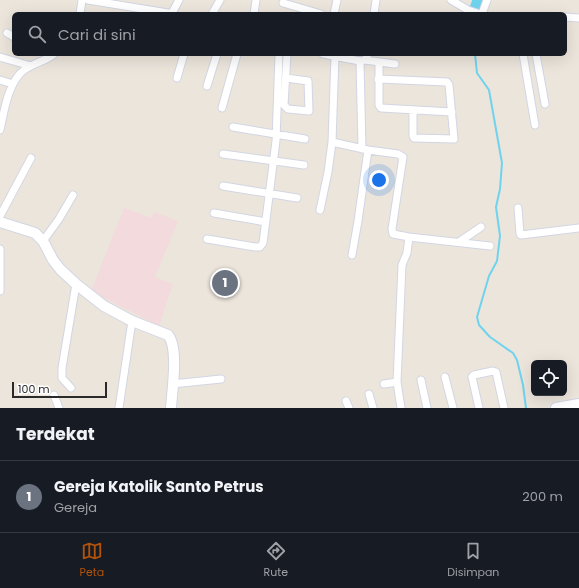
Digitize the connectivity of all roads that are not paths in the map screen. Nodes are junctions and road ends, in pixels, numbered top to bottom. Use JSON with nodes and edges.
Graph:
{"nodes":[{"id":1,"x":82,"y":0,"type":"edge"},
{"id":2,"x":88,"y":0,"type":"edge"},
{"id":3,"x":179,"y":0,"type":"edge"},
{"id":4,"x":220,"y":0,"type":"edge"},
{"id":5,"x":256,"y":0,"type":"edge"},
{"id":6,"x":300,"y":0,"type":"edge"},
{"id":7,"x":337,"y":0,"type":"edge"},
{"id":8,"x":376,"y":0,"type":"edge"},
{"id":9,"x":451,"y":0,"type":"edge"},
{"id":10,"x":487,"y":0,"type":"edge"},
{"id":11,"x":283,"y":3,"type":"dead end"},
{"id":12,"x":298,"y":8,"type":"junction"},
{"id":13,"x":80,"y":12,"type":"edge"},
{"id":14,"x":161,"y":12,"type":"edge"},
{"id":15,"x":174,"y":12,"type":"edge"},
{"id":16,"x":213,"y":12,"type":"edge"},
{"id":17,"x":254,"y":12,"type":"edge"},
{"id":18,"x":313,"y":12,"type":"edge"},
{"id":19,"x":334,"y":12,"type":"edge"},
{"id":20,"x":374,"y":12,"type":"edge"},
{"id":21,"x":474,"y":12,"type":"edge"},
{"id":22,"x":482,"y":12,"type":"edge"},
{"id":23,"x":567,"y":18,"type":"edge"},
{"id":24,"x":579,"y":18,"type":"edge"},
{"id":25,"x":7,"y":34,"type":"dead end"},
{"id":26,"x":12,"y":36,"type":"edge"},
{"id":27,"x":48,"y":56,"type":"edge"},
{"id":28,"x":183,"y":56,"type":"edge"},
{"id":29,"x":216,"y":56,"type":"edge"},
{"id":30,"x":236,"y":56,"type":"edge"},
{"id":31,"x":279,"y":56,"type":"edge"},
{"id":32,"x":287,"y":56,"type":"edge"},
{"id":33,"x":335,"y":56,"type":"joint"},
{"id":34,"x":523,"y":56,"type":"edge"},
{"id":35,"x":536,"y":56,"type":"edge"},
{"id":36,"x":0,"y":57,"type":"edge"},
{"id":37,"x":364,"y":58,"type":"edge"},
{"id":38,"x":379,"y":62,"type":"junction"},
{"id":39,"x":395,"y":64,"type":"dead end"},
{"id":40,"x":31,"y":66,"type":"junction"},
{"id":41,"x":177,"y":78,"type":"dead end"},
{"id":42,"x":286,"y":78,"type":"junction"},
{"id":43,"x":378,"y":79,"type":"junction"},
{"id":44,"x":0,"y":80,"type":"edge"},
{"id":45,"x":13,"y":84,"type":"junction"},
{"id":46,"x":207,"y":86,"type":"dead end"},
{"id":47,"x":545,"y":104,"type":"dead end"},
{"id":48,"x":222,"y":108,"type":"dead end"},
{"id":49,"x":413,"y":110,"type":"junction"},
{"id":50,"x":452,"y":112,"type":"junction"},
{"id":51,"x":1,"y":115,"type":"edge"},
{"id":52,"x":535,"y":125,"type":"dead end"},
{"id":53,"x":232,"y":127,"type":"dead end"},
{"id":54,"x":0,"y":130,"type":"edge"},
{"id":55,"x":276,"y":134,"type":"junction"},
{"id":56,"x":305,"y":140,"type":"dead end"},
{"id":57,"x":332,"y":142,"type":"junction"},
{"id":58,"x":365,"y":149,"type":"junction"},
{"id":59,"x":223,"y":154,"type":"dead end"},
{"id":60,"x":31,"y":158,"type":"dead end"},
{"id":61,"x":273,"y":162,"type":"junction"},
{"id":62,"x":304,"y":165,"type":"dead end"},
{"id":63,"x":224,"y":186,"type":"dead end"},
{"id":64,"x":269,"y":193,"type":"junction"},
{"id":65,"x":73,"y":195,"type":"dead end"},
{"id":66,"x":297,"y":198,"type":"dead end"},
{"id":67,"x":518,"y":208,"type":"dead end"},
{"id":68,"x":320,"y":210,"type":"dead end"},
{"id":69,"x":214,"y":213,"type":"dead end"},
{"id":70,"x":0,"y":216,"type":"edge"},
{"id":71,"x":0,"y":222,"type":"edge"},
{"id":72,"x":266,"y":222,"type":"junction"},
{"id":73,"x":482,"y":226,"type":"dead end"},
{"id":74,"x":579,"y":228,"type":"edge"},
{"id":75,"x":409,"y":237,"type":"junction"},
{"id":76,"x":207,"y":239,"type":"dead end"},
{"id":77,"x":43,"y":241,"type":"junction"},
{"id":78,"x":459,"y":242,"type":"junction"},
{"id":79,"x":490,"y":246,"type":"dead end"},
{"id":80,"x":0,"y":249,"type":"edge"},
{"id":81,"x":352,"y":255,"type":"dead end"},
{"id":82,"x":76,"y":284,"type":"junction"},
{"id":83,"x":0,"y":291,"type":"edge"},
{"id":84,"x":132,"y":322,"type":"junction"},
{"id":85,"x":445,"y":377,"type":"dead end"},
{"id":86,"x":221,"y":379,"type":"dead end"},
{"id":87,"x":421,"y":380,"type":"dead end"},
{"id":88,"x":397,"y":382,"type":"junction"},
{"id":89,"x":172,"y":384,"type":"junction"},
{"id":90,"x":384,"y":384,"type":"dead end"},
{"id":91,"x":71,"y":388,"type":"dead end"},
{"id":92,"x":369,"y":394,"type":"dead end"},
{"id":93,"x":54,"y":395,"type":"dead end"},
{"id":94,"x":579,"y":404,"type":"edge"},
{"id":95,"x":59,"y":408,"type":"edge"},
{"id":96,"x":119,"y":408,"type":"edge"},
{"id":97,"x":171,"y":408,"type":"edge"},
{"id":98,"x":373,"y":408,"type":"edge"},
{"id":99,"x":401,"y":408,"type":"edge"},
{"id":100,"x":427,"y":408,"type":"edge"},
{"id":101,"x":453,"y":408,"type":"edge"},
{"id":102,"x":479,"y":408,"type":"edge"},
{"id":103,"x":504,"y":408,"type":"edge"},
{"id":104,"x":556,"y":408,"type":"edge"}],
"edges":[{"from":1,"to":13,"type":"street"},
{"from":2,"to":14,"type":"street"},
{"from":3,"to":15,"type":"street"},
{"from":4,"to":16,"type":"street"},
{"from":5,"to":17,"type":"street"},
{"from":6,"to":12,"type":"street"},
{"from":7,"to":19,"type":"street"},
{"from":8,"to":20,"type":"street"},
{"from":9,"to":21,"type":"street"},
{"from":10,"to":22,"type":"street"},
{"from":11,"to":12,"type":"street"},
{"from":12,"to":18,"type":"street"},
{"from":23,"to":24,"type":"street"},
{"from":25,"to":26,"type":"street"},
{"from":27,"to":40,"type":"street"},
{"from":28,"to":41,"type":"street"},
{"from":29,"to":46,"type":"street"},
{"from":30,"to":48,"type":"street"},
{"from":31,"to":55,"type":"street"},
{"from":32,"to":42,"type":"street"},
{"from":33,"to":37,"type":"street"},
{"from":33,"to":57,"type":"street"},
{"from":34,"to":52,"type":"street"},
{"from":35,"to":47,"type":"street"},
{"from":36,"to":40,"type":"street"},
{"from":37,"to":38,"type":"street"},
{"from":37,"to":58,"type":"street"},
{"from":38,"to":39,"type":"street"},
{"from":38,"to":43,"type":"street"},
{"from":40,"to":45,"type":"street"},
{"from":42,"to":42,"type":"street"},
{"from":43,"to":49,"type":"street"},
{"from":43,"to":50,"type":"street"},
{"from":44,"to":45,"type":"street"},
{"from":45,"to":51,"type":"street"},
{"from":49,"to":50,"type":"street"},
{"from":49,"to":50,"type":"street"},
{"from":51,"to":54,"type":"street"},
{"from":53,"to":55,"type":"street"},
{"from":55,"to":56,"type":"street"},
{"from":55,"to":61,"type":"street"},
{"from":57,"to":58,"type":"street"},
{"from":57,"to":68,"type":"street"},
{"from":58,"to":75,"type":"street"},
{"from":58,"to":81,"type":"street"},
{"from":59,"to":61,"type":"street"},
{"from":60,"to":70,"type":"street"},
{"from":61,"to":62,"type":"street"},
{"from":61,"to":64,"type":"street"},
{"from":63,"to":64,"type":"street"},
{"from":64,"to":66,"type":"street"},
{"from":64,"to":72,"type":"street"},
{"from":65,"to":77,"type":"street"},
{"from":67,"to":74,"type":"street"},
{"from":69,"to":72,"type":"street"},
{"from":71,"to":77,"type":"street"},
{"from":72,"to":76,"type":"street"},
{"from":73,"to":78,"type":"street"},
{"from":75,"to":78,"type":"street"},
{"from":75,"to":88,"type":"street"},
{"from":77,"to":82,"type":"street"},
{"from":78,"to":79,"type":"street"},
{"from":80,"to":83,"type":"street"},
{"from":82,"to":84,"type":"street"},
{"from":82,"to":91,"type":"street"},
{"from":84,"to":89,"type":"street"},
{"from":84,"to":96,"type":"street"},
{"from":85,"to":101,"type":"street"},
{"from":86,"to":89,"type":"street"},
{"from":87,"to":100,"type":"street"},
{"from":88,"to":90,"type":"street"},
{"from":88,"to":99,"type":"street"},
{"from":89,"to":97,"type":"street"},
{"from":92,"to":98,"type":"street"},
{"from":93,"to":95,"type":"street"},
{"from":94,"to":104,"type":"street"},
{"from":102,"to":103,"type":"street"}]}
